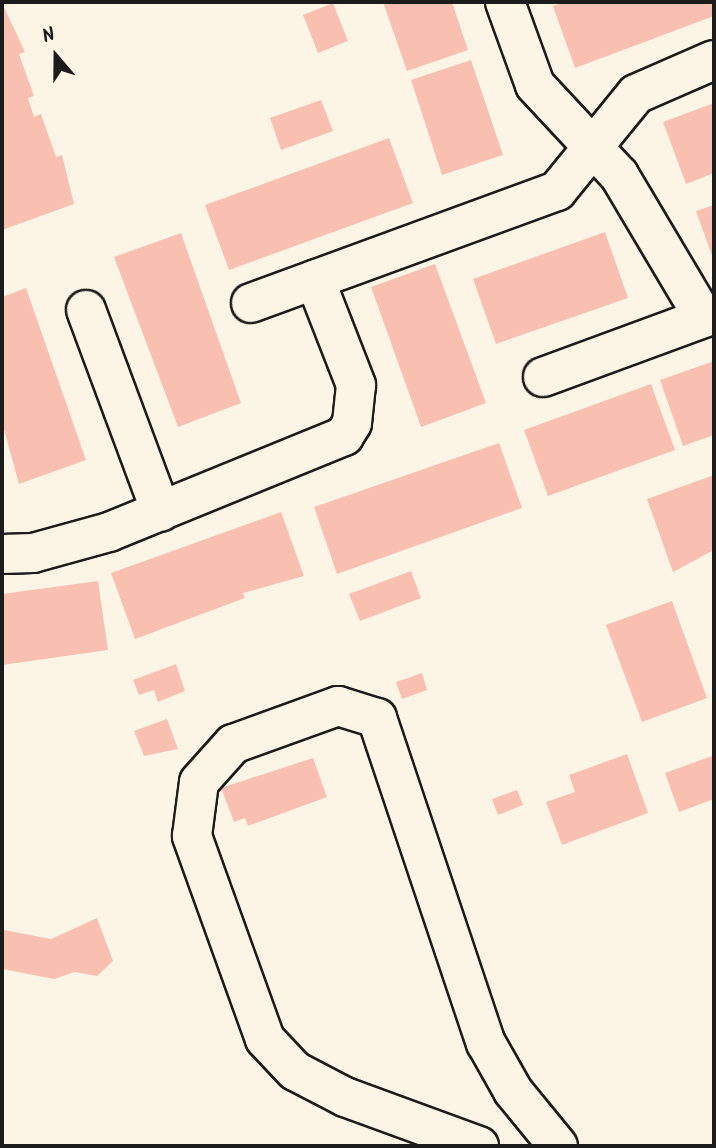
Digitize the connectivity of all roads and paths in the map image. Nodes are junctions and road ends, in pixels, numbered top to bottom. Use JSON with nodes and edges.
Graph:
{"nodes":[{"id":1,"x":505,"y":2,"type":"edge"},
{"id":2,"x":714,"y":60,"type":"edge"},
{"id":3,"x":596,"y":143,"type":"junction"},
{"id":4,"x":315,"y":280,"type":"junction"},
{"id":5,"x":251,"y":303,"type":"dead end"},
{"id":6,"x":86,"y":310,"type":"dead end"},
{"id":7,"x":709,"y":316,"type":"edge"},
{"id":8,"x":543,"y":377,"type":"dead end"},
{"id":9,"x":161,"y":512,"type":"junction"},
{"id":10,"x":2,"y":554,"type":"edge"},
{"id":11,"x":479,"y":1146,"type":"edge"},
{"id":12,"x":558,"y":1146,"type":"edge"}],
"edges":[{"from":1,"to":3,"type":"street"},
{"from":2,"to":3,"type":"street"},
{"from":3,"to":4,"type":"street"},
{"from":3,"to":7,"type":"street"},
{"from":4,"to":5,"type":"street"},
{"from":4,"to":9,"type":"street"},
{"from":6,"to":9,"type":"street"},
{"from":7,"to":8,"type":"street"},
{"from":9,"to":10,"type":"street"},
{"from":11,"to":12,"type":"street"}]}
